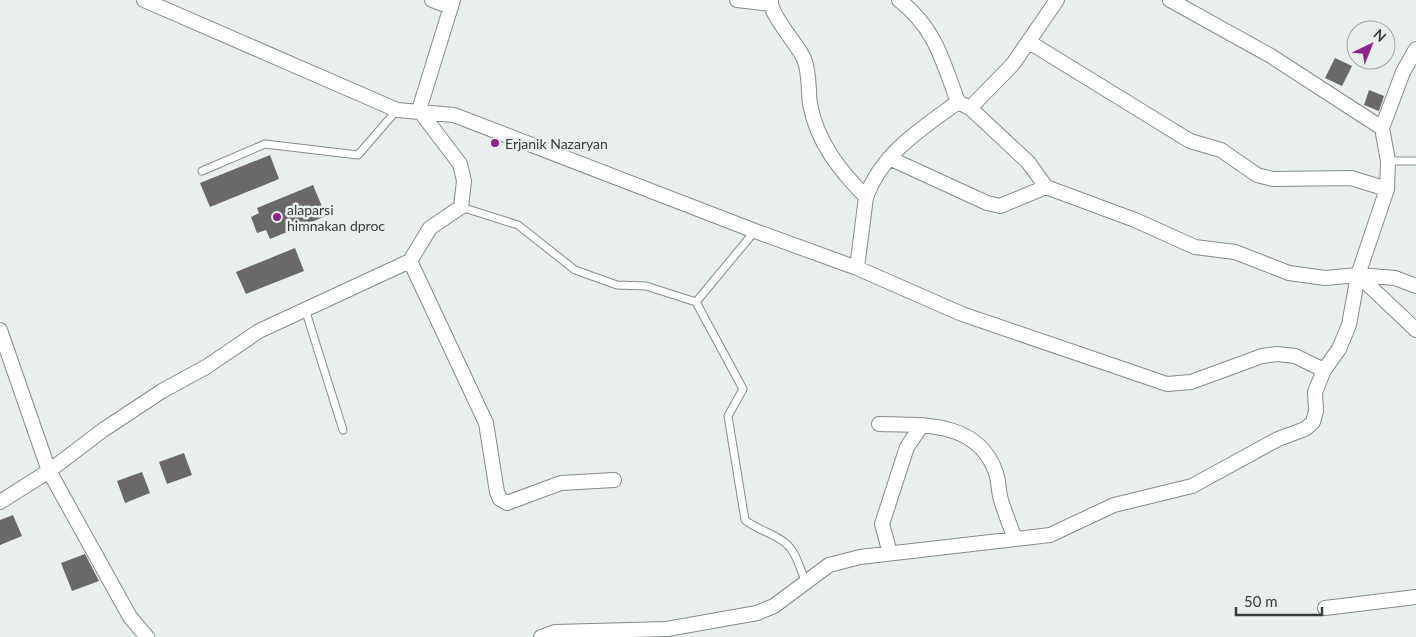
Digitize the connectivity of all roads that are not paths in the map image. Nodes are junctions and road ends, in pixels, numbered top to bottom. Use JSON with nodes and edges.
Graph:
{"nodes":[{"id":1,"x":144,"y":0,"type":"edge"},
{"id":2,"x":432,"y":0,"type":"edge"},
{"id":3,"x":737,"y":0,"type":"edge"},
{"id":4,"x":899,"y":0,"type":"edge"},
{"id":5,"x":1057,"y":0,"type":"edge"},
{"id":6,"x":1170,"y":0,"type":"edge"},
{"id":7,"x":771,"y":2,"type":"edge"},
{"id":8,"x":452,"y":4,"type":"edge"},
{"id":9,"x":1029,"y":42,"type":"junction"},
{"id":10,"x":1416,"y":49,"type":"edge"},
{"id":11,"x":964,"y":105,"type":"junction"},
{"id":12,"x":397,"y":110,"type":"junction"},
{"id":13,"x":419,"y":110,"type":"junction"},
{"id":14,"x":1382,"y":128,"type":"junction"},
{"id":15,"x":889,"y":158,"type":"junction"},
{"id":16,"x":1388,"y":161,"type":"junction"},
{"id":17,"x":1416,"y":161,"type":"edge"},
{"id":18,"x":202,"y":171,"type":"dead end"},
{"id":19,"x":1046,"y":187,"type":"junction"},
{"id":20,"x":1387,"y":190,"type":"junction"},
{"id":21,"x":866,"y":197,"type":"junction"},
{"id":22,"x":461,"y":207,"type":"junction"},
{"id":23,"x":755,"y":231,"type":"junction"},
{"id":24,"x":410,"y":261,"type":"junction"},
{"id":25,"x":857,"y":268,"type":"junction"},
{"id":26,"x":1358,"y":275,"type":"junction"},
{"id":27,"x":1416,"y":286,"type":"edge"},
{"id":28,"x":696,"y":302,"type":"junction"},
{"id":29,"x":305,"y":308,"type":"junction"},
{"id":30,"x":1416,"y":330,"type":"edge"},
{"id":31,"x":1,"y":336,"type":"edge"},
{"id":32,"x":1324,"y":370,"type":"junction"},
{"id":33,"x":879,"y":424,"type":"dead end"},
{"id":34,"x":922,"y":425,"type":"junction"},
{"id":35,"x":343,"y":430,"type":"dead end"},
{"id":36,"x":49,"y":471,"type":"junction"},
{"id":37,"x":614,"y":480,"type":"dead end"},
{"id":38,"x":0,"y":502,"type":"edge"},
{"id":39,"x":1015,"y":540,"type":"junction"},
{"id":40,"x":890,"y":554,"type":"junction"},
{"id":41,"x":806,"y":582,"type":"junction"},
{"id":42,"x":1416,"y":597,"type":"edge"},
{"id":43,"x":1325,"y":608,"type":"dead end"},
{"id":44,"x":147,"y":637,"type":"edge"},
{"id":45,"x":541,"y":637,"type":"edge"}],
"edges":[{"from":1,"to":12,"type":"street"},
{"from":2,"to":8,"type":"street"},
{"from":3,"to":7,"type":"street"},
{"from":4,"to":11,"type":"street"},
{"from":5,"to":9,"type":"street"},
{"from":6,"to":14,"type":"street"},
{"from":7,"to":21,"type":"street"},
{"from":8,"to":13,"type":"street"},
{"from":9,"to":11,"type":"street"},
{"from":9,"to":20,"type":"street"},
{"from":10,"to":14,"type":"street"},
{"from":11,"to":15,"type":"street"},
{"from":11,"to":19,"type":"street"},
{"from":12,"to":13,"type":"street"},
{"from":12,"to":18,"type":"lane"},
{"from":13,"to":22,"type":"street"},
{"from":13,"to":23,"type":"street"},
{"from":14,"to":16,"type":"street"},
{"from":15,"to":19,"type":"street"},
{"from":15,"to":21,"type":"street"},
{"from":16,"to":17,"type":"lane"},
{"from":16,"to":20,"type":"street"},
{"from":19,"to":26,"type":"street"},
{"from":20,"to":26,"type":"street"},
{"from":21,"to":25,"type":"street"},
{"from":22,"to":24,"type":"street"},
{"from":22,"to":28,"type":"lane"},
{"from":23,"to":25,"type":"street"},
{"from":23,"to":28,"type":"lane"},
{"from":24,"to":29,"type":"street"},
{"from":24,"to":37,"type":"street"},
{"from":25,"to":32,"type":"street"},
{"from":26,"to":27,"type":"street"},
{"from":26,"to":30,"type":"street"},
{"from":26,"to":32,"type":"street"},
{"from":28,"to":41,"type":"lane"},
{"from":29,"to":35,"type":"lane"},
{"from":29,"to":36,"type":"street"},
{"from":31,"to":36,"type":"street"},
{"from":32,"to":39,"type":"street"},
{"from":33,"to":34,"type":"street"},
{"from":34,"to":39,"type":"street"},
{"from":34,"to":40,"type":"street"},
{"from":36,"to":38,"type":"street"},
{"from":36,"to":44,"type":"street"},
{"from":39,"to":40,"type":"street"},
{"from":40,"to":41,"type":"street"},
{"from":41,"to":45,"type":"street"},
{"from":42,"to":43,"type":"street"}]}
